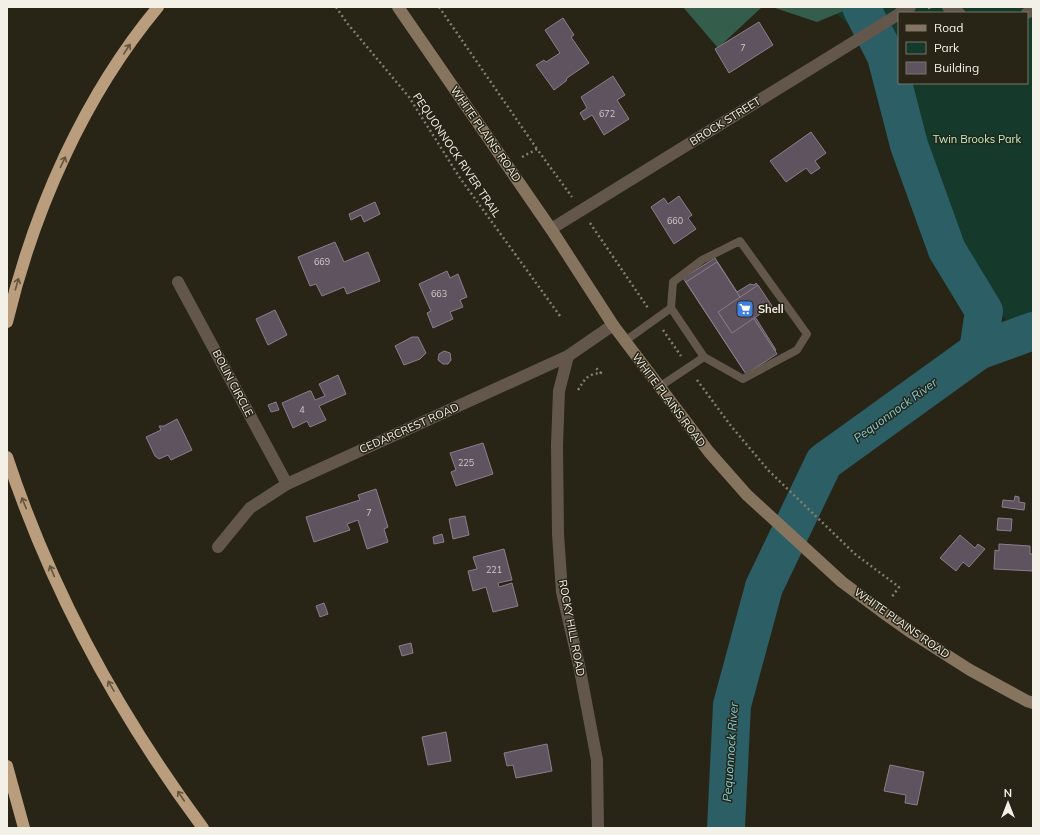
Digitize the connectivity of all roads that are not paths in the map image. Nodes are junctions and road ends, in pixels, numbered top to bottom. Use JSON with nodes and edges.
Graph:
{"nodes":[{"id":1,"x":158,"y":7,"type":"edge"},
{"id":2,"x":398,"y":7,"type":"edge"},
{"id":3,"x":948,"y":7,"type":"edge"},
{"id":4,"x":957,"y":12,"type":"edge"},
{"id":5,"x":898,"y":14,"type":"edge"},
{"id":6,"x":552,"y":229,"type":"junction"},
{"id":7,"x":178,"y":282,"type":"dead end"},
{"id":8,"x":671,"y":308,"type":"junction"},
{"id":9,"x":7,"y":322,"type":"edge"},
{"id":10,"x":613,"y":325,"type":"junction"},
{"id":11,"x":625,"y":341,"type":"junction"},
{"id":12,"x":568,"y":356,"type":"junction"},
{"id":13,"x":704,"y":357,"type":"junction"},
{"id":14,"x":659,"y":387,"type":"junction"},
{"id":15,"x":7,"y":457,"type":"edge"},
{"id":16,"x":287,"y":484,"type":"junction"},
{"id":17,"x":218,"y":547,"type":"dead end"},
{"id":18,"x":1033,"y":703,"type":"edge"},
{"id":19,"x":7,"y":766,"type":"edge"},
{"id":20,"x":24,"y":828,"type":"edge"},
{"id":21,"x":203,"y":828,"type":"edge"},
{"id":22,"x":598,"y":828,"type":"edge"}],
"edges":[{"from":9,"to":1,"type":"highway","one_way":true},
{"from":2,"to":6,"type":"main road","name":"WHITE PLAINS ROAD"},
{"from":3,"to":4,"type":"street"},
{"from":5,"to":6,"type":"street","name":"BROCK STREET"},
{"from":6,"to":10,"type":"main road","name":"WHITE PLAINS ROAD"},
{"from":7,"to":16,"type":"street","name":"BOLIN CIRCLE"},
{"from":8,"to":11,"type":"lane"},
{"from":8,"to":13,"type":"lane"},
{"from":8,"to":13,"type":"lane"},
{"from":10,"to":11,"type":"main road","name":"WHITE PLAINS ROAD"},
{"from":10,"to":12,"type":"street","name":"CEDARCREST ROAD"},
{"from":11,"to":14,"type":"main road","name":"WHITE PLAINS ROAD"},
{"from":12,"to":16,"type":"street","name":"CEDARCREST ROAD"},
{"from":12,"to":22,"type":"street","name":"ROCKY HILL ROAD"},
{"from":13,"to":14,"type":"lane"},
{"from":14,"to":18,"type":"main road","name":"WHITE PLAINS ROAD"},
{"from":21,"to":15,"type":"highway","one_way":true},
{"from":16,"to":17,"type":"street","name":"CEDARCREST ROAD"},
{"from":19,"to":20,"type":"highway"}]}
